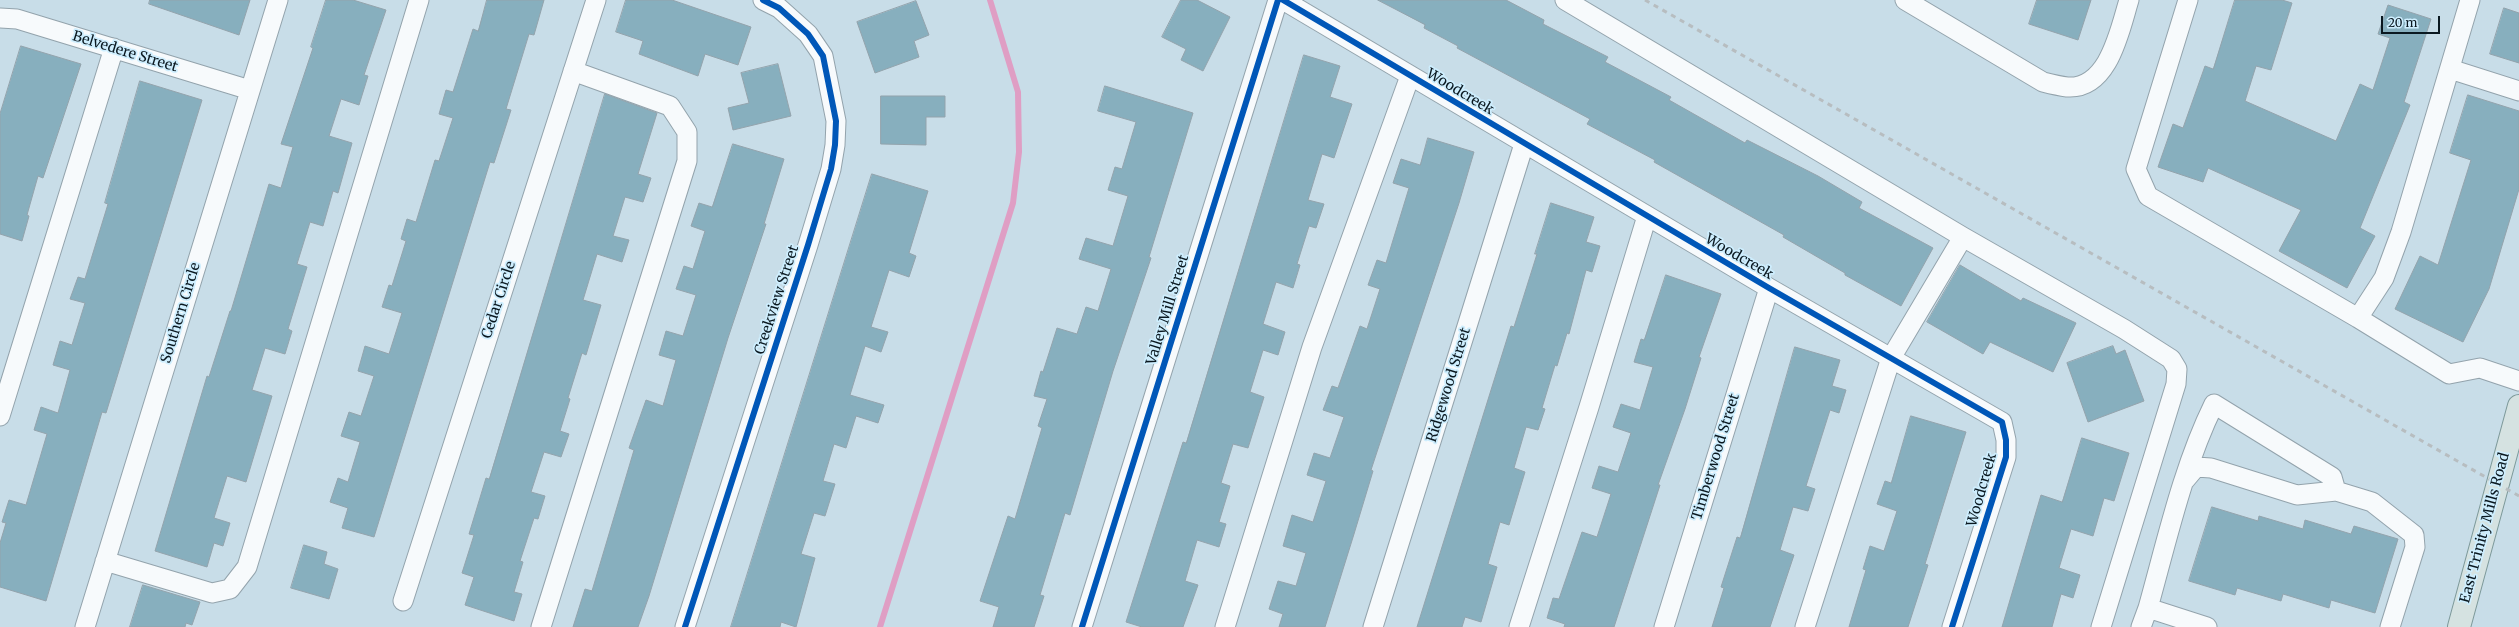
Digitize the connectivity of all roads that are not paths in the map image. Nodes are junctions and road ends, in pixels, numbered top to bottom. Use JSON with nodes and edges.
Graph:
{"nodes":[{"id":1,"x":278,"y":0,"type":"edge"},
{"id":2,"x":419,"y":0,"type":"edge"},
{"id":3,"x":596,"y":0,"type":"edge"},
{"id":4,"x":763,"y":0,"type":"edge"},
{"id":5,"x":1565,"y":0,"type":"edge"},
{"id":6,"x":1905,"y":0,"type":"edge"},
{"id":7,"x":2129,"y":0,"type":"edge"},
{"id":8,"x":2188,"y":0,"type":"edge"},
{"id":9,"x":2470,"y":0,"type":"edge"},
{"id":10,"x":1286,"y":1,"type":"edge"},
{"id":11,"x":0,"y":18,"type":"edge"},
{"id":12,"x":114,"y":48,"type":"junction"},
{"id":13,"x":2450,"y":69,"type":"junction"},
{"id":14,"x":573,"y":72,"type":"junction"},
{"id":15,"x":1410,"y":76,"type":"junction"},
{"id":16,"x":250,"y":90,"type":"junction"},
{"id":17,"x":2519,"y":91,"type":"edge"},
{"id":18,"x":1524,"y":144,"type":"junction"},
{"id":19,"x":1647,"y":216,"type":"junction"},
{"id":20,"x":1963,"y":237,"type":"junction"},
{"id":21,"x":1769,"y":288,"type":"junction"},
{"id":22,"x":2358,"y":318,"type":"junction"},
{"id":23,"x":1890,"y":358,"type":"junction"},
{"id":24,"x":2519,"y":381,"type":"edge"},
{"id":25,"x":2519,"y":406,"type":"edge"},
{"id":26,"x":0,"y":416,"type":"edge"},
{"id":27,"x":2185,"y":480,"type":"junction"},
{"id":28,"x":2336,"y":491,"type":"junction"},
{"id":29,"x":105,"y":560,"type":"junction"},
{"id":30,"x":403,"y":601,"type":"dead end"},
{"id":31,"x":2148,"y":608,"type":"junction"},
{"id":32,"x":85,"y":627,"type":"edge"},
{"id":33,"x":542,"y":627,"type":"edge"},
{"id":34,"x":685,"y":627,"type":"edge"},
{"id":35,"x":1082,"y":627,"type":"edge"},
{"id":36,"x":1225,"y":627,"type":"edge"},
{"id":37,"x":1373,"y":627,"type":"edge"},
{"id":38,"x":1519,"y":627,"type":"edge"},
{"id":39,"x":1664,"y":627,"type":"edge"},
{"id":40,"x":1805,"y":627,"type":"edge"},
{"id":41,"x":1952,"y":627,"type":"edge"},
{"id":42,"x":2101,"y":627,"type":"edge"},
{"id":43,"x":2141,"y":627,"type":"edge"},
{"id":44,"x":2207,"y":627,"type":"edge"},
{"id":45,"x":2390,"y":627,"type":"edge"},
{"id":46,"x":2459,"y":627,"type":"edge"}],
"edges":[{"from":1,"to":16,"type":"street","name":"Southern Circle"},
{"from":2,"to":29,"type":"street"},
{"from":3,"to":14,"type":"street","name":"Cedar Circle"},
{"from":4,"to":34,"type":"street","name":"Creekview Street"},
{"from":5,"to":20,"type":"street"},
{"from":6,"to":7,"type":"street"},
{"from":8,"to":22,"type":"street"},
{"from":9,"to":13,"type":"street"},
{"from":10,"to":15,"type":"street","name":"Woodcreek"},
{"from":10,"to":35,"type":"street","name":"Valley Mill Street"},
{"from":11,"to":12,"type":"street","name":"Belvedere Street"},
{"from":12,"to":16,"type":"street","name":"Belvedere Street"},
{"from":12,"to":26,"type":"street"},
{"from":13,"to":17,"type":"street"},
{"from":13,"to":22,"type":"street"},
{"from":14,"to":30,"type":"street","name":"Cedar Circle"},
{"from":14,"to":33,"type":"street"},
{"from":15,"to":18,"type":"street","name":"Woodcreek"},
{"from":15,"to":36,"type":"street"},
{"from":16,"to":29,"type":"street","name":"Southern Circle"},
{"from":18,"to":19,"type":"street","name":"Woodcreek"},
{"from":18,"to":37,"type":"street","name":"Ridgewood Street"},
{"from":19,"to":21,"type":"street","name":"Woodcreek"},
{"from":19,"to":38,"type":"street"},
{"from":20,"to":23,"type":"street"},
{"from":20,"to":42,"type":"street"},
{"from":21,"to":23,"type":"street","name":"Woodcreek"},
{"from":21,"to":39,"type":"street","name":"Timberwood Street"},
{"from":22,"to":24,"type":"street"},
{"from":23,"to":40,"type":"street"},
{"from":23,"to":41,"type":"street","name":"Woodcreek"},
{"from":25,"to":46,"type":"main road","name":"East Trinity Mills Road"},
{"from":27,"to":28,"type":"street"},
{"from":27,"to":28,"type":"street"},
{"from":27,"to":31,"type":"street"},
{"from":28,"to":45,"type":"street"},
{"from":29,"to":32,"type":"street","name":"Southern Circle"},
{"from":31,"to":43,"type":"street"},
{"from":31,"to":44,"type":"street"}]}
